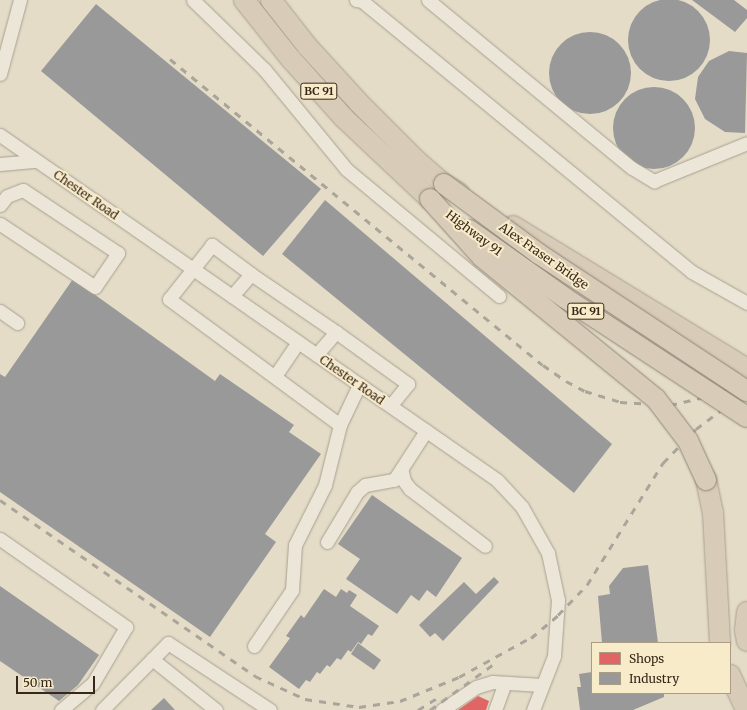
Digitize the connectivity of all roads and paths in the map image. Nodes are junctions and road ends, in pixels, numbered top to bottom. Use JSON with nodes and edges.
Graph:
{"nodes":[{"id":1,"x":20,"y":0,"type":"edge"},
{"id":2,"x":193,"y":0,"type":"edge"},
{"id":3,"x":244,"y":0,"type":"edge"},
{"id":4,"x":270,"y":0,"type":"edge"},
{"id":5,"x":356,"y":0,"type":"edge"},
{"id":6,"x":428,"y":0,"type":"edge"},
{"id":7,"x":0,"y":74,"type":"edge"},
{"id":8,"x":0,"y":136,"type":"edge"},
{"id":9,"x":747,"y":143,"type":"edge"},
{"id":10,"x":36,"y":161,"type":"junction"},
{"id":11,"x":0,"y":164,"type":"edge"},
{"id":12,"x":444,"y":184,"type":"junction"},
{"id":13,"x":430,"y":199,"type":"junction"},
{"id":14,"x":0,"y":205,"type":"edge"},
{"id":15,"x":0,"y":224,"type":"edge"},
{"id":16,"x":192,"y":268,"type":"junction"},
{"id":17,"x":251,"y":274,"type":"junction"},
{"id":18,"x":232,"y":296,"type":"junction"},
{"id":19,"x":499,"y":296,"type":"dead end"},
{"id":20,"x":747,"y":303,"type":"edge"},
{"id":21,"x":0,"y":311,"type":"edge"},
{"id":22,"x":17,"y":323,"type":"dead end"},
{"id":23,"x":336,"y":332,"type":"junction"},
{"id":24,"x":298,"y":342,"type":"junction"},
{"id":25,"x":316,"y":354,"type":"junction"},
{"id":26,"x":747,"y":369,"type":"edge"},
{"id":27,"x":275,"y":376,"type":"junction"},
{"id":28,"x":359,"y":384,"type":"junction"},
{"id":29,"x":747,"y":391,"type":"edge"},
{"id":30,"x":390,"y":406,"type":"junction"},
{"id":31,"x":747,"y":417,"type":"edge"},
{"id":32,"x":340,"y":425,"type":"junction"},
{"id":33,"x":426,"y":431,"type":"junction"},
{"id":34,"x":402,"y":472,"type":"junction"},
{"id":35,"x":0,"y":539,"type":"edge"},
{"id":36,"x":327,"y":542,"type":"dead end"},
{"id":37,"x":485,"y":546,"type":"dead end"},
{"id":38,"x":747,"y":612,"type":"edge"},
{"id":39,"x":747,"y":641,"type":"edge"},
{"id":40,"x":720,"y":642,"type":"edge"},
{"id":41,"x":254,"y":646,"type":"dead end"},
{"id":42,"x":152,"y":659,"type":"junction"},
{"id":43,"x":731,"y":677,"type":"edge"},
{"id":44,"x":505,"y":683,"type":"junction"},
{"id":45,"x":542,"y":685,"type":"junction"},
{"id":46,"x":61,"y":710,"type":"edge"},
{"id":47,"x":102,"y":710,"type":"edge"},
{"id":48,"x":216,"y":710,"type":"edge"},
{"id":49,"x":270,"y":710,"type":"edge"},
{"id":50,"x":442,"y":710,"type":"edge"},
{"id":51,"x":495,"y":710,"type":"edge"},
{"id":52,"x":533,"y":710,"type":"edge"},
{"id":53,"x":746,"y":710,"type":"edge"}],
"edges":[{"from":1,"to":7,"type":"street"},
{"from":2,"to":19,"type":"street"},
{"from":3,"to":13,"type":"highway","name":"Highway 91","number":"BC 91"},
{"from":4,"to":12,"type":"highway","number":"BC 91"},
{"from":5,"to":20,"type":"street"},
{"from":6,"to":9,"type":"street"},
{"from":8,"to":10,"type":"street","name":"Chester Road"},
{"from":10,"to":11,"type":"street"},
{"from":10,"to":16,"type":"street","name":"Chester Road"},
{"from":12,"to":26,"type":"highway","bridge":true},
{"from":12,"to":29,"type":"highway","name":"Alex Fraser Bridge","number":"BC 91","bridge":true},
{"from":13,"to":31,"type":"highway","name":"Highway 91","number":"BC 91","bridge":true},
{"from":13,"to":40,"type":"highway","bridge":true},
{"from":14,"to":15,"type":"street"},
{"from":16,"to":17,"type":"street"},
{"from":16,"to":18,"type":"street","name":"Chester Road"},
{"from":16,"to":27,"type":"street"},
{"from":17,"to":18,"type":"street"},
{"from":17,"to":23,"type":"street"},
{"from":18,"to":24,"type":"street","name":"Chester Road"},
{"from":21,"to":22,"type":"street"},
{"from":23,"to":25,"type":"street"},
{"from":23,"to":30,"type":"street"},
{"from":24,"to":25,"type":"street","name":"Chester Road"},
{"from":24,"to":27,"type":"street"},
{"from":25,"to":28,"type":"street","name":"Chester Road"},
{"from":27,"to":32,"type":"street"},
{"from":28,"to":30,"type":"street","name":"Chester Road"},
{"from":28,"to":32,"type":"street"},
{"from":30,"to":33,"type":"street","name":"Chester Road"},
{"from":32,"to":41,"type":"street"},
{"from":33,"to":34,"type":"street"},
{"from":33,"to":45,"type":"street","name":"Chester Road"},
{"from":34,"to":36,"type":"street"},
{"from":34,"to":37,"type":"street"},
{"from":35,"to":46,"type":"street"},
{"from":38,"to":39,"type":"highway"},
{"from":42,"to":47,"type":"street"},
{"from":42,"to":48,"type":"street"},
{"from":42,"to":49,"type":"street"},
{"from":43,"to":53,"type":"highway"},
{"from":44,"to":45,"type":"street"},
{"from":44,"to":50,"type":"street"},
{"from":44,"to":51,"type":"street"},
{"from":45,"to":52,"type":"street","name":"Chester Road"}]}
